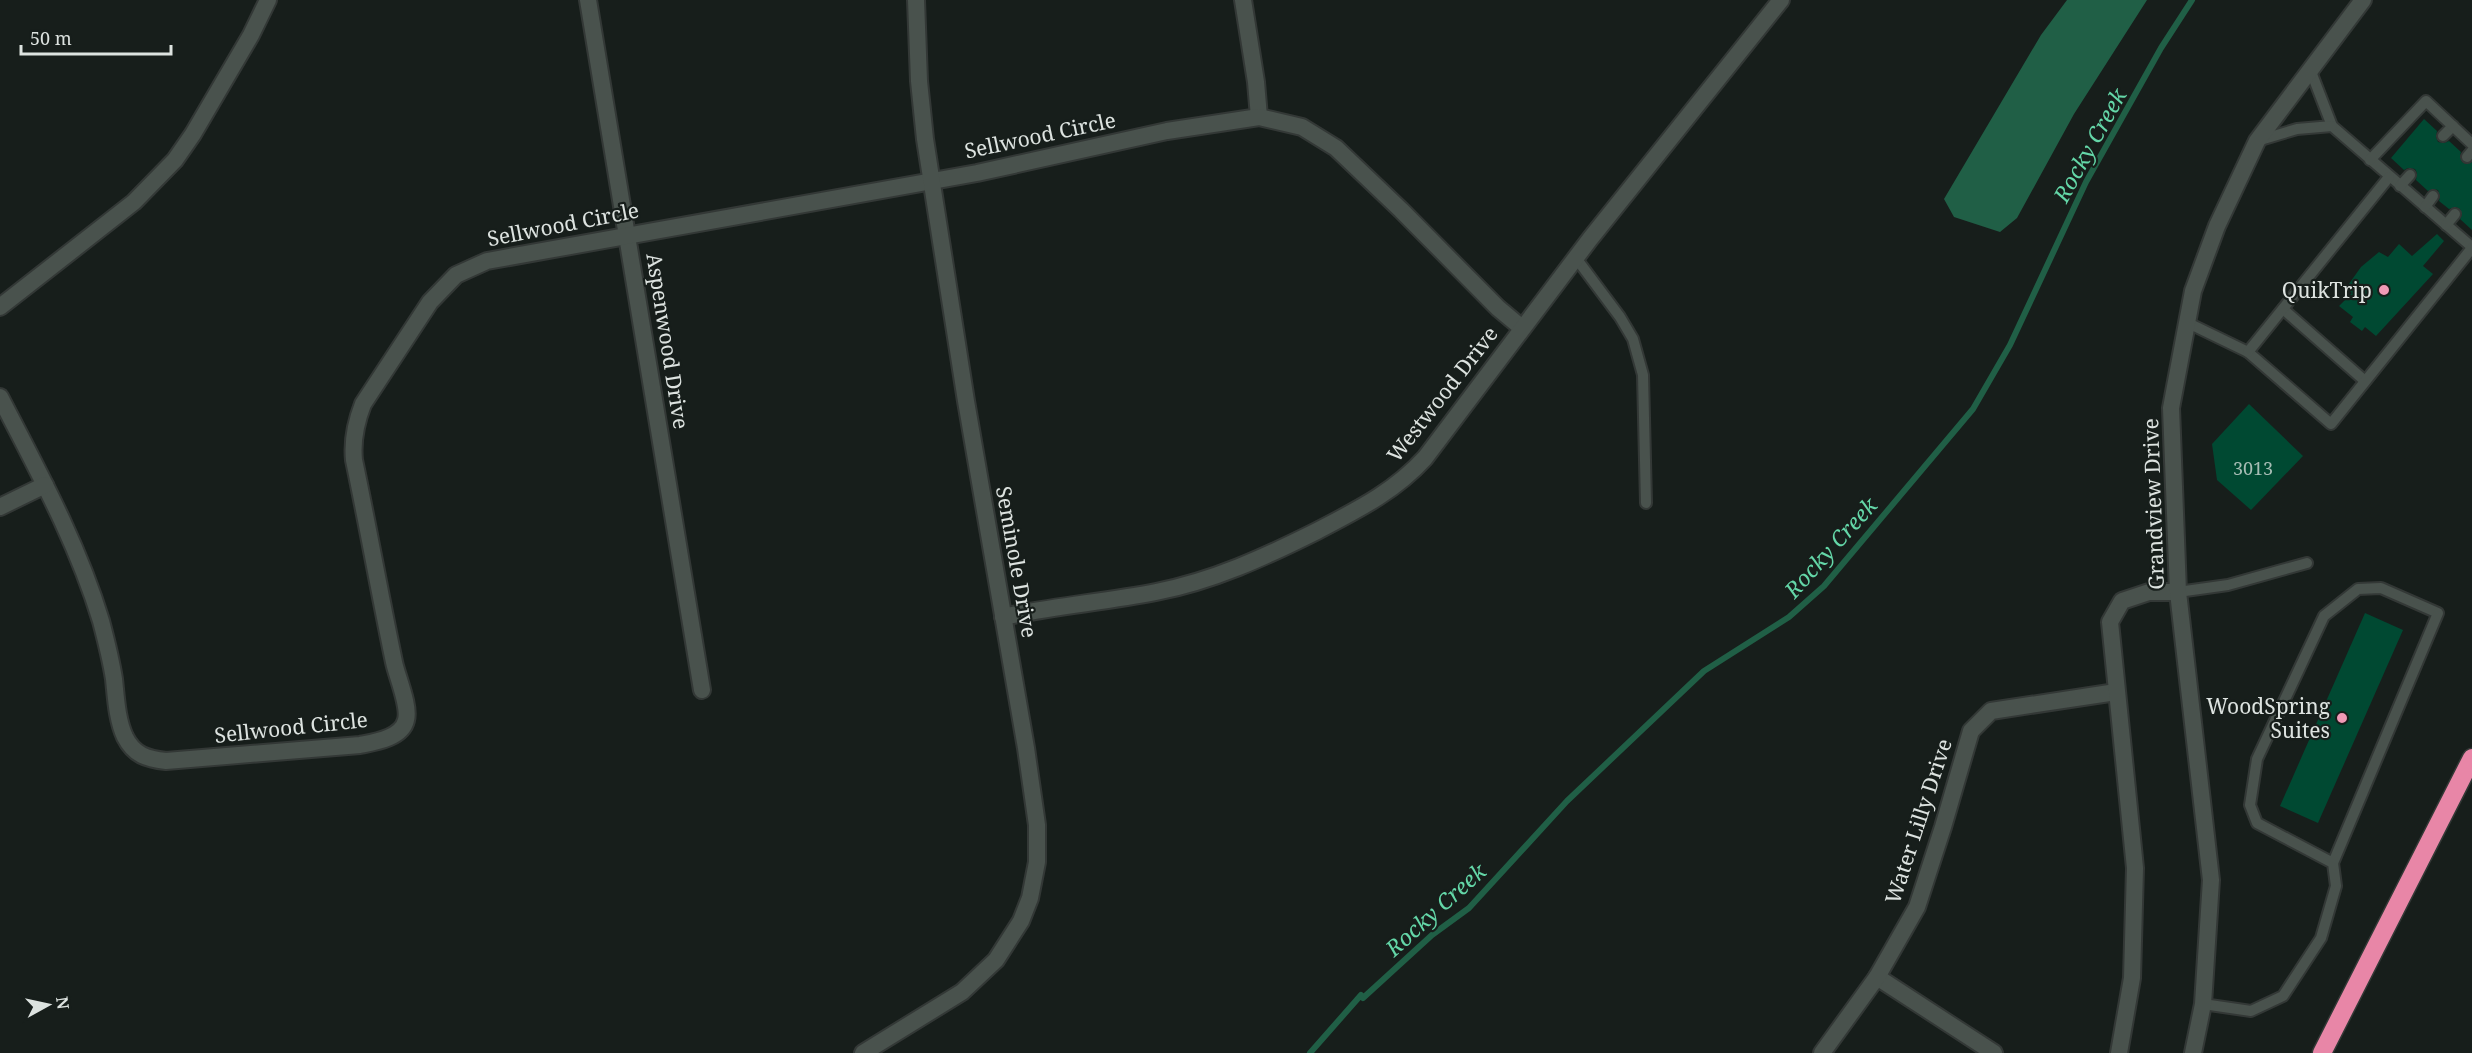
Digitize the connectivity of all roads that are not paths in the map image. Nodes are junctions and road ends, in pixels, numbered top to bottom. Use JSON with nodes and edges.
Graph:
{"nodes":[{"id":1,"x":268,"y":0,"type":"edge"},
{"id":2,"x":588,"y":0,"type":"edge"},
{"id":3,"x":916,"y":0,"type":"edge"},
{"id":4,"x":1243,"y":0,"type":"edge"},
{"id":5,"x":1781,"y":0,"type":"edge"},
{"id":6,"x":2363,"y":0,"type":"edge"},
{"id":7,"x":2310,"y":69,"type":"junction"},
{"id":8,"x":1258,"y":117,"type":"junction"},
{"id":9,"x":2332,"y":126,"type":"junction"},
{"id":10,"x":2453,"y":126,"type":"junction"},
{"id":11,"x":2443,"y":136,"type":"dead end"},
{"id":12,"x":2257,"y":141,"type":"junction"},
{"id":13,"x":2472,"y":144,"type":"edge"},
{"id":14,"x":2370,"y":160,"type":"junction"},
{"id":15,"x":2410,"y":175,"type":"dead end"},
{"id":16,"x":2390,"y":177,"type":"junction"},
{"id":17,"x":931,"y":181,"type":"junction"},
{"id":18,"x":2400,"y":186,"type":"junction"},
{"id":19,"x":2433,"y":196,"type":"dead end"},
{"id":20,"x":2425,"y":207,"type":"junction"},
{"id":21,"x":2455,"y":214,"type":"dead end"},
{"id":22,"x":2446,"y":225,"type":"junction"},
{"id":23,"x":628,"y":234,"type":"junction"},
{"id":24,"x":2472,"y":246,"type":"edge"},
{"id":25,"x":1576,"y":258,"type":"junction"},
{"id":26,"x":0,"y":307,"type":"edge"},
{"id":27,"x":2283,"y":309,"type":"junction"},
{"id":28,"x":2186,"y":322,"type":"junction"},
{"id":29,"x":1522,"y":328,"type":"junction"},
{"id":30,"x":2248,"y":352,"type":"junction"},
{"id":31,"x":2365,"y":381,"type":"junction"},
{"id":32,"x":0,"y":398,"type":"edge"},
{"id":33,"x":45,"y":485,"type":"junction"},
{"id":34,"x":1646,"y":503,"type":"dead end"},
{"id":35,"x":0,"y":507,"type":"edge"},
{"id":36,"x":2307,"y":563,"type":"dead end"},
{"id":37,"x":2178,"y":592,"type":"junction"},
{"id":38,"x":1003,"y":617,"type":"junction"},
{"id":39,"x":702,"y":690,"type":"dead end"},
{"id":40,"x":2116,"y":692,"type":"junction"},
{"id":41,"x":2472,"y":758,"type":"edge"},
{"id":42,"x":2332,"y":863,"type":"junction"},
{"id":43,"x":1877,"y":977,"type":"junction"},
{"id":44,"x":2203,"y":1004,"type":"junction"},
{"id":45,"x":863,"y":1053,"type":"edge"},
{"id":46,"x":1822,"y":1053,"type":"edge"},
{"id":47,"x":1995,"y":1053,"type":"edge"},
{"id":48,"x":2119,"y":1053,"type":"edge"},
{"id":49,"x":2193,"y":1053,"type":"edge"},
{"id":50,"x":2322,"y":1053,"type":"edge"}],
"edges":[{"from":1,"to":26,"type":"street"},
{"from":2,"to":23,"type":"street","name":"Aspenwood Drive"},
{"from":3,"to":17,"type":"street","name":"Seminole Drive"},
{"from":4,"to":8,"type":"street"},
{"from":5,"to":25,"type":"street","name":"Westwood Drive"},
{"from":6,"to":7,"type":"street","name":"Grandview Drive"},
{"from":7,"to":9,"type":"lane"},
{"from":7,"to":12,"type":"street","name":"Grandview Drive"},
{"from":8,"to":17,"type":"street","name":"Sellwood Circle"},
{"from":8,"to":29,"type":"street","name":"Sellwood Circle"},
{"from":9,"to":12,"type":"lane"},
{"from":9,"to":14,"type":"lane"},
{"from":10,"to":11,"type":"lane"},
{"from":10,"to":13,"type":"lane"},
{"from":10,"to":14,"type":"lane"},
{"from":12,"to":28,"type":"street","name":"Grandview Drive"},
{"from":14,"to":16,"type":"lane"},
{"from":15,"to":18,"type":"lane"},
{"from":16,"to":18,"type":"lane"},
{"from":16,"to":27,"type":"lane"},
{"from":17,"to":23,"type":"street","name":"Sellwood Circle"},
{"from":17,"to":38,"type":"street","name":"Seminole Drive"},
{"from":18,"to":20,"type":"lane"},
{"from":19,"to":20,"type":"lane"},
{"from":20,"to":22,"type":"lane"},
{"from":21,"to":22,"type":"lane"},
{"from":22,"to":24,"type":"lane"},
{"from":23,"to":33,"type":"street","name":"Sellwood Circle"},
{"from":23,"to":39,"type":"street","name":"Aspenwood Drive"},
{"from":24,"to":31,"type":"lane"},
{"from":25,"to":29,"type":"street","name":"Westwood Drive"},
{"from":25,"to":34,"type":"lane"},
{"from":27,"to":30,"type":"lane"},
{"from":27,"to":31,"type":"lane"},
{"from":28,"to":30,"type":"lane"},
{"from":28,"to":37,"type":"street","name":"Grandview Drive"},
{"from":29,"to":38,"type":"street","name":"Westwood Drive"},
{"from":30,"to":31,"type":"lane"},
{"from":32,"to":33,"type":"street","name":"Sellwood Circle"},
{"from":33,"to":35,"type":"street"},
{"from":36,"to":37,"type":"lane"},
{"from":37,"to":40,"type":"street"},
{"from":37,"to":44,"type":"street","name":"Grandview Drive"},
{"from":38,"to":45,"type":"street","name":"Seminole Drive"},
{"from":40,"to":43,"type":"street","name":"Water Lilly Drive"},
{"from":40,"to":48,"type":"street"},
{"from":41,"to":50,"type":"highway"},
{"from":42,"to":42,"type":"lane"},
{"from":42,"to":44,"type":"lane"},
{"from":43,"to":46,"type":"street","name":"Water Lilly Drive"},
{"from":43,"to":47,"type":"street"},
{"from":44,"to":49,"type":"street","name":"Grandview Drive"}]}
